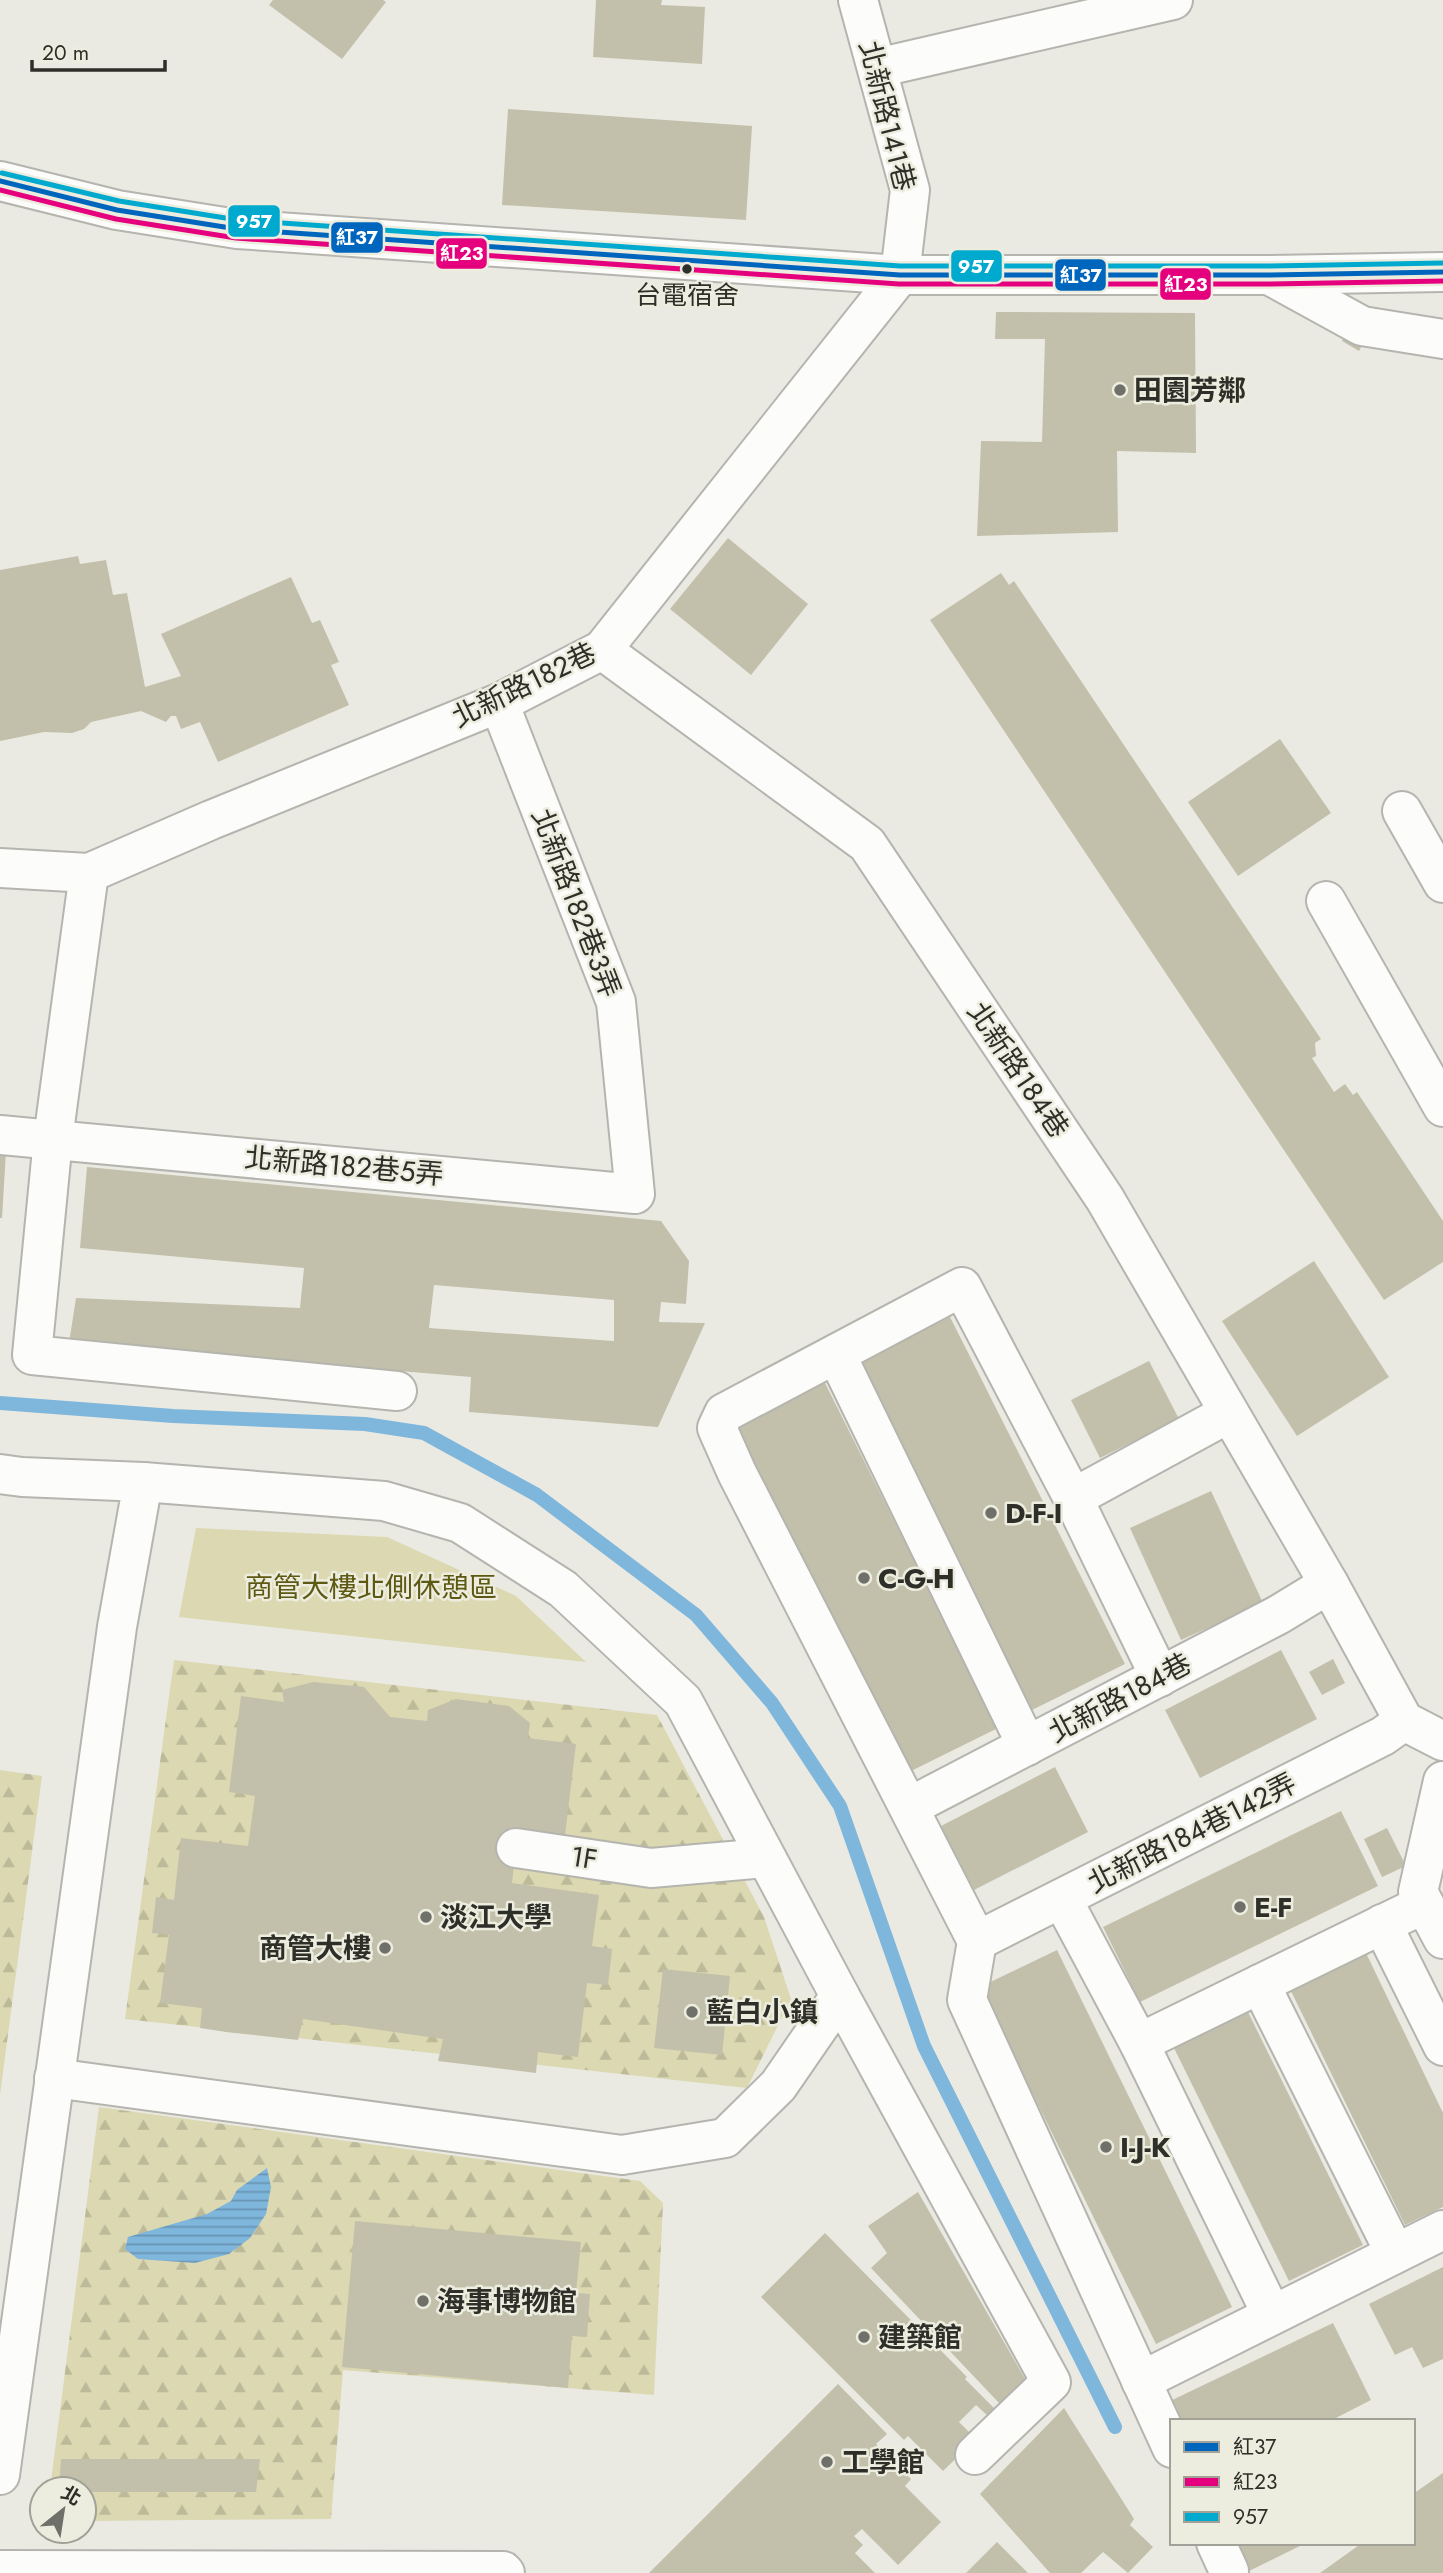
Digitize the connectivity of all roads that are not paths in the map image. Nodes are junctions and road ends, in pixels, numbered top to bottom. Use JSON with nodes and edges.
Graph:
{"nodes":[{"id":1,"x":858,"y":0,"type":"edge"},
{"id":2,"x":1173,"y":0,"type":"edge"},
{"id":3,"x":877,"y":68,"type":"junction"},
{"id":4,"x":0,"y":181,"type":"edge"},
{"id":5,"x":1443,"y":272,"type":"edge"},
{"id":6,"x":900,"y":275,"type":"junction"},
{"id":7,"x":1269,"y":275,"type":"junction"},
{"id":8,"x":1443,"y":339,"type":"edge"},
{"id":9,"x":602,"y":650,"type":"junction"},
{"id":10,"x":499,"y":703,"type":"junction"},
{"id":11,"x":1402,"y":811,"type":"dead end"},
{"id":12,"x":0,"y":868,"type":"edge"},
{"id":13,"x":89,"y":873,"type":"junction"},
{"id":14,"x":1443,"y":883,"type":"edge"},
{"id":15,"x":1326,"y":901,"type":"dead end"},
{"id":16,"x":1443,"y":1107,"type":"edge"},
{"id":17,"x":0,"y":1135,"type":"edge"},
{"id":18,"x":53,"y":1139,"type":"junction"},
{"id":19,"x":635,"y":1194,"type":"joint"},
{"id":20,"x":836,"y":1354,"type":"junction"},
{"id":21,"x":397,"y":1391,"type":"dead end"},
{"id":22,"x":1229,"y":1413,"type":"junction"},
{"id":23,"x":0,"y":1474,"type":"edge"},
{"id":24,"x":143,"y":1482,"type":"junction"},
{"id":25,"x":1073,"y":1498,"type":"junction"},
{"id":26,"x":1329,"y":1584,"type":"junction"},
{"id":27,"x":1160,"y":1676,"type":"junction"},
{"id":28,"x":1404,"y":1721,"type":"junction"},
{"id":29,"x":1443,"y":1741,"type":"edge"},
{"id":30,"x":1027,"y":1746,"type":"junction"},
{"id":31,"x":1443,"y":1781,"type":"edge"},
{"id":32,"x":909,"y":1807,"type":"junction"},
{"id":33,"x":516,"y":1848,"type":"dead end"},
{"id":34,"x":765,"y":1858,"type":"junction"},
{"id":35,"x":1062,"y":1899,"type":"junction"},
{"id":36,"x":1424,"y":1904,"type":"junction"},
{"id":37,"x":1382,"y":1924,"type":"junction"},
{"id":38,"x":1443,"y":1939,"type":"edge"},
{"id":39,"x":977,"y":1941,"type":"junction"},
{"id":40,"x":1260,"y":1984,"type":"junction"},
{"id":41,"x":840,"y":1996,"type":"junction"},
{"id":42,"x":1139,"y":2043,"type":"junction"},
{"id":43,"x":1443,"y":2046,"type":"edge"},
{"id":44,"x":54,"y":2078,"type":"junction"},
{"id":45,"x":1443,"y":2230,"type":"edge"},
{"id":46,"x":1395,"y":2253,"type":"junction"},
{"id":47,"x":1272,"y":2315,"type":"junction"},
{"id":48,"x":1141,"y":2381,"type":"junction"},
{"id":49,"x":1170,"y":2444,"type":"edge"},
{"id":50,"x":975,"y":2455,"type":"dead end"},
{"id":51,"x":0,"y":2475,"type":"edge"},
{"id":52,"x":0,"y":2570,"type":"edge"},
{"id":53,"x":504,"y":2572,"type":"edge"}],
"edges":[{"from":1,"to":3,"type":"street","name":"北新路141巷"},
{"from":2,"to":3,"type":"street"},
{"from":3,"to":6,"type":"street","name":"北新路141巷"},
{"from":4,"to":6,"type":"street"},
{"from":5,"to":7,"type":"street"},
{"from":6,"to":7,"type":"street"},
{"from":6,"to":9,"type":"street","name":"北新路182巷"},
{"from":7,"to":8,"type":"street"},
{"from":9,"to":10,"type":"street","name":"北新路182巷"},
{"from":9,"to":22,"type":"street","name":"北新路184巷"},
{"from":10,"to":13,"type":"street","name":"北新路182巷"},
{"from":10,"to":19,"type":"street","name":"北新路182巷3弄"},
{"from":11,"to":14,"type":"street"},
{"from":12,"to":13,"type":"street","name":"北新路182巷"},
{"from":13,"to":18,"type":"street"},
{"from":15,"to":16,"type":"street"},
{"from":17,"to":18,"type":"street","name":"北新路182巷5弄"},
{"from":18,"to":19,"type":"street","name":"北新路182巷5弄"},
{"from":18,"to":21,"type":"street"},
{"from":20,"to":25,"type":"street"},
{"from":20,"to":30,"type":"street"},
{"from":20,"to":32,"type":"street"},
{"from":22,"to":25,"type":"street"},
{"from":22,"to":26,"type":"street","name":"北新路184巷"},
{"from":23,"to":24,"type":"street"},
{"from":24,"to":34,"type":"street"},
{"from":24,"to":44,"type":"street"},
{"from":25,"to":27,"type":"street"},
{"from":26,"to":27,"type":"street","name":"北新路184巷"},
{"from":26,"to":28,"type":"street","name":"北新路184巷"},
{"from":27,"to":30,"type":"street","name":"北新路184巷"},
{"from":28,"to":29,"type":"street"},
{"from":28,"to":35,"type":"street","name":"北新路184巷142弄"},
{"from":30,"to":32,"type":"street","name":"北新路184巷"},
{"from":31,"to":36,"type":"street"},
{"from":32,"to":39,"type":"street"},
{"from":33,"to":34,"type":"street","name":"1F"},
{"from":34,"to":41,"type":"street"},
{"from":35,"to":39,"type":"street","name":"北新路184巷142弄"},
{"from":35,"to":42,"type":"street"},
{"from":36,"to":37,"type":"street"},
{"from":36,"to":38,"type":"street"},
{"from":37,"to":40,"type":"street"},
{"from":37,"to":43,"type":"street"},
{"from":39,"to":48,"type":"street"},
{"from":40,"to":42,"type":"street"},
{"from":40,"to":46,"type":"street"},
{"from":41,"to":44,"type":"street"},
{"from":41,"to":50,"type":"street"},
{"from":42,"to":47,"type":"street"},
{"from":44,"to":51,"type":"street"},
{"from":45,"to":46,"type":"street"},
{"from":46,"to":47,"type":"street"},
{"from":47,"to":48,"type":"street"},
{"from":48,"to":49,"type":"street"},
{"from":52,"to":53,"type":"street"}]}
